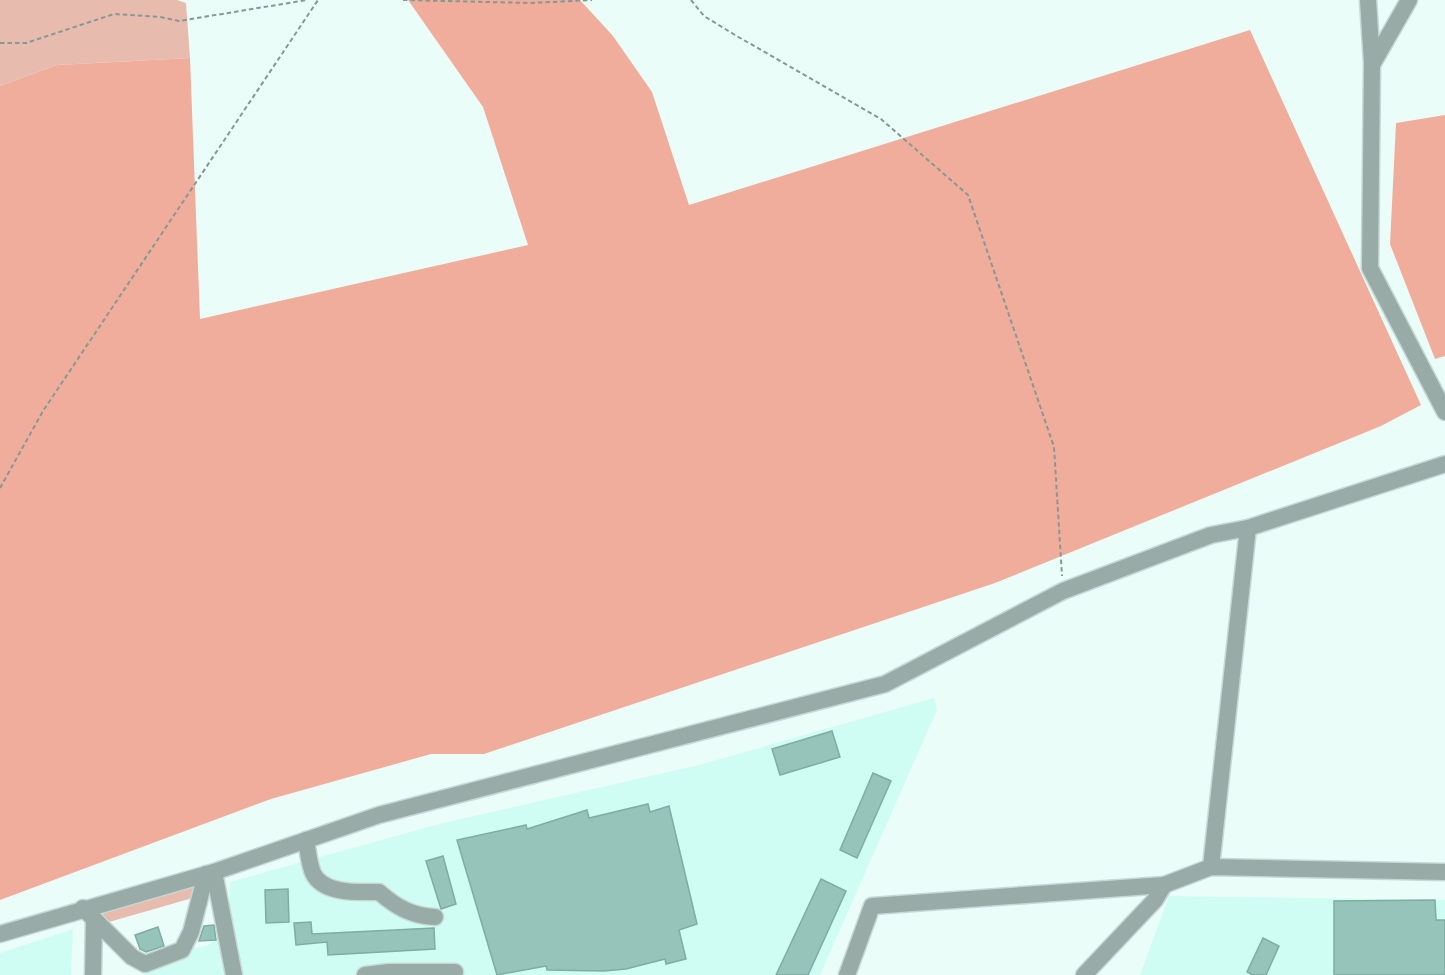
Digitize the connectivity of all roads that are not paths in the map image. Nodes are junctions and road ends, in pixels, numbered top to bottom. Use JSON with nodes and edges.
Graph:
{"nodes":[{"id":1,"x":1368,"y":0,"type":"edge"},
{"id":2,"x":1409,"y":0,"type":"edge"},
{"id":3,"x":1372,"y":63,"type":"junction"},
{"id":4,"x":1445,"y":412,"type":"edge"},
{"id":5,"x":1445,"y":464,"type":"edge"},
{"id":6,"x":1248,"y":528,"type":"junction"},
{"id":7,"x":306,"y":840,"type":"junction"},
{"id":8,"x":1211,"y":867,"type":"junction"},
{"id":9,"x":1445,"y":872,"type":"edge"},
{"id":10,"x":210,"y":873,"type":"junction"},
{"id":11,"x":1164,"y":885,"type":"junction"},
{"id":12,"x":89,"y":914,"type":"junction"},
{"id":13,"x":435,"y":917,"type":"dead end"},
{"id":14,"x":0,"y":934,"type":"edge"},
{"id":15,"x":455,"y":972,"type":"dead end"},
{"id":16,"x":93,"y":975,"type":"edge"},
{"id":17,"x":234,"y":975,"type":"edge"},
{"id":18,"x":365,"y":975,"type":"edge"},
{"id":19,"x":847,"y":975,"type":"edge"},
{"id":20,"x":1084,"y":975,"type":"edge"}],
"edges":[{"from":1,"to":3,"type":"street"},
{"from":2,"to":3,"type":"street"},
{"from":3,"to":4,"type":"street"},
{"from":5,"to":6,"type":"street"},
{"from":6,"to":7,"type":"street"},
{"from":6,"to":8,"type":"street"},
{"from":7,"to":10,"type":"street"},
{"from":7,"to":13,"type":"street"},
{"from":8,"to":9,"type":"street"},
{"from":8,"to":11,"type":"street"},
{"from":10,"to":12,"type":"street"},
{"from":10,"to":12,"type":"street"},
{"from":10,"to":17,"type":"street"},
{"from":11,"to":19,"type":"street"},
{"from":11,"to":20,"type":"street"},
{"from":12,"to":14,"type":"street"},
{"from":12,"to":16,"type":"street"},
{"from":15,"to":18,"type":"street"}]}
